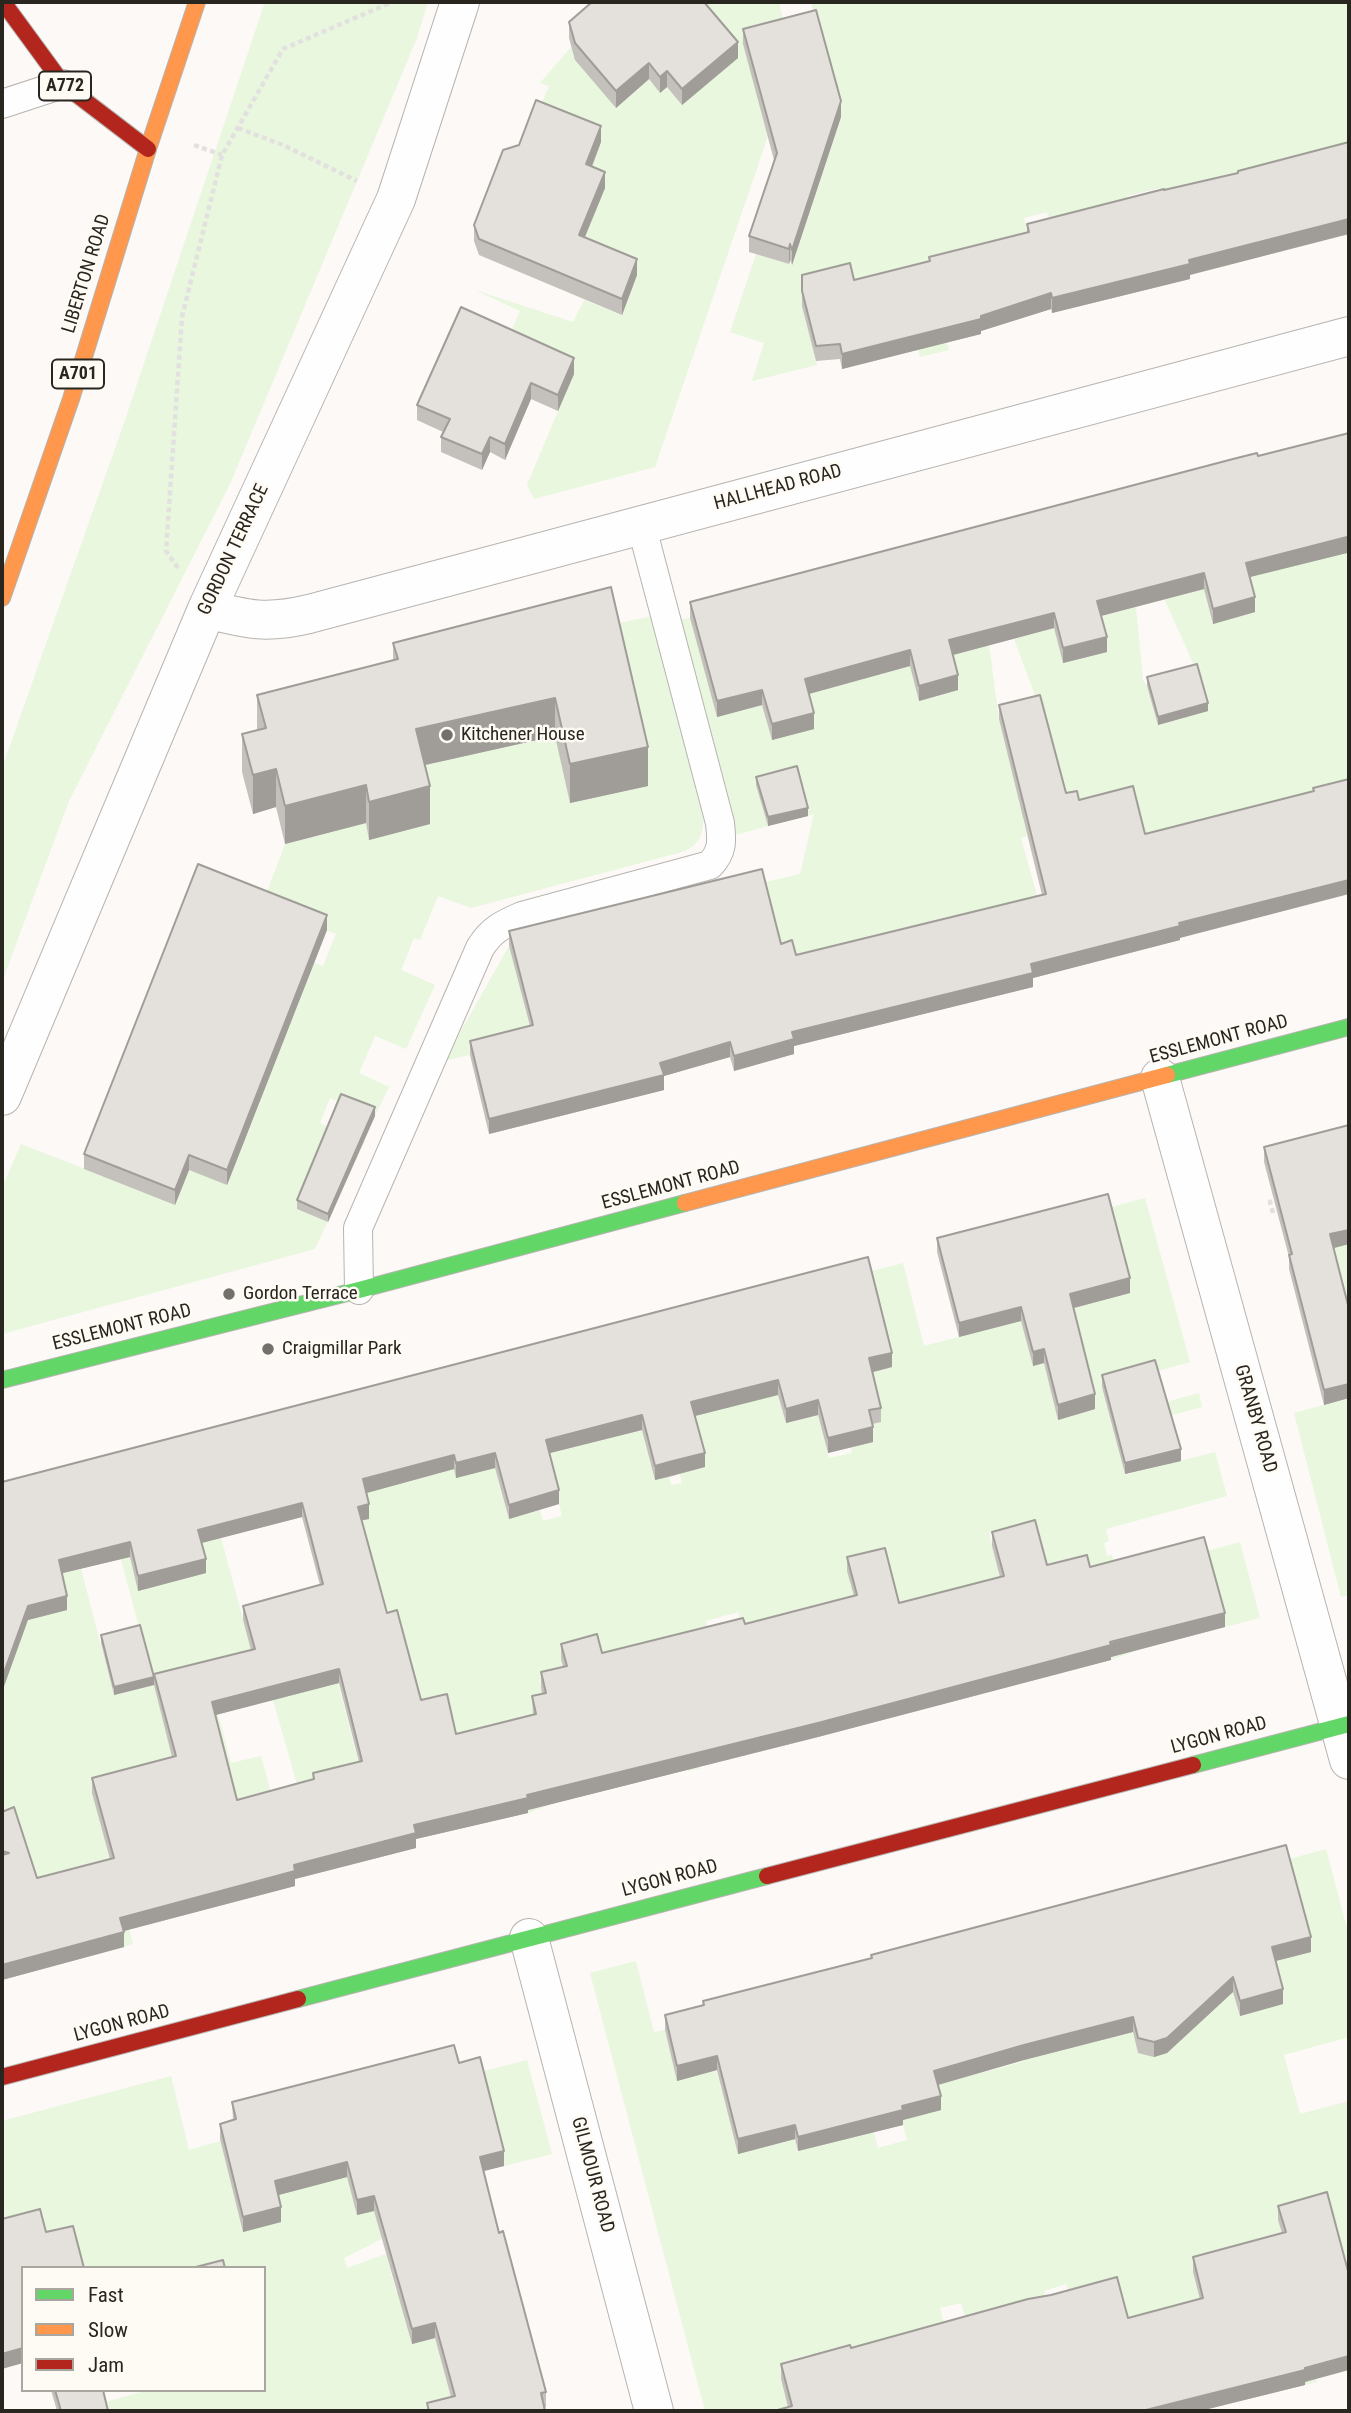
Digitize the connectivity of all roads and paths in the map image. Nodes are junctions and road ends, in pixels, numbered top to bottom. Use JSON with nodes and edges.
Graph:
{"nodes":[{"id":1,"x":3,"y":2,"type":"edge"},
{"id":2,"x":197,"y":2,"type":"edge"},
{"id":3,"x":392,"y":2,"type":"edge"},
{"id":4,"x":460,"y":2,"type":"edge"},
{"id":5,"x":63,"y":84,"type":"junction"},
{"id":6,"x":2,"y":104,"type":"edge"},
{"id":7,"x":238,"y":128,"type":"junction"},
{"id":8,"x":148,"y":149,"type":"junction"},
{"id":9,"x":396,"y":200,"type":"junction"},
{"id":10,"x":1349,"y":336,"type":"edge"},
{"id":11,"x":641,"y":524,"type":"junction"},
{"id":12,"x":2,"y":598,"type":"edge"},
{"id":13,"x":206,"y":609,"type":"junction"},
{"id":14,"x":1349,"y":1027,"type":"edge"},
{"id":15,"x":1160,"y":1078,"type":"junction"},
{"id":16,"x":2,"y":1096,"type":"edge"},
{"id":17,"x":1274,"y":1202,"type":"edge"},
{"id":18,"x":1273,"y":1213,"type":"edge"},
{"id":19,"x":359,"y":1290,"type":"junction"},
{"id":20,"x":2,"y":1380,"type":"edge"},
{"id":21,"x":1346,"y":1737,"type":"edge"},
{"id":22,"x":529,"y":1938,"type":"junction"},
{"id":23,"x":2,"y":2077,"type":"edge"},
{"id":24,"x":654,"y":2411,"type":"edge"}],
"edges":[{"from":1,"to":5,"type":"street","number":"A772"},
{"from":2,"to":8,"type":"street","name":"LIBERTON ROAD","number":"A701"},
{"from":3,"to":7,"type":"path"},
{"from":4,"to":9,"type":"street","name":"GORDON TERRACE"},
{"from":5,"to":6,"type":"lane"},
{"from":5,"to":8,"type":"street","number":"A772"},
{"from":7,"to":9,"type":"path"},
{"from":7,"to":13,"type":"path"},
{"from":8,"to":12,"type":"street","name":"LIBERTON ROAD","number":"A701"},
{"from":9,"to":13,"type":"street","name":"GORDON TERRACE"},
{"from":10,"to":11,"type":"street","name":"HALLHEAD ROAD"},
{"from":11,"to":13,"type":"street","name":"HALLHEAD ROAD"},
{"from":11,"to":19,"type":"lane"},
{"from":13,"to":16,"type":"street","name":"GORDON TERRACE"},
{"from":14,"to":15,"type":"street","name":"ESSLEMONT ROAD"},
{"from":15,"to":19,"type":"street","name":"ESSLEMONT ROAD"},
{"from":15,"to":21,"type":"street","name":"GRANBY ROAD"},
{"from":17,"to":18,"type":"path"},
{"from":19,"to":20,"type":"street","name":"ESSLEMONT ROAD"},
{"from":21,"to":22,"type":"street","name":"LYGON ROAD"},
{"from":22,"to":23,"type":"street","name":"LYGON ROAD"},
{"from":22,"to":24,"type":"street","name":"GILMOUR ROAD"}]}
